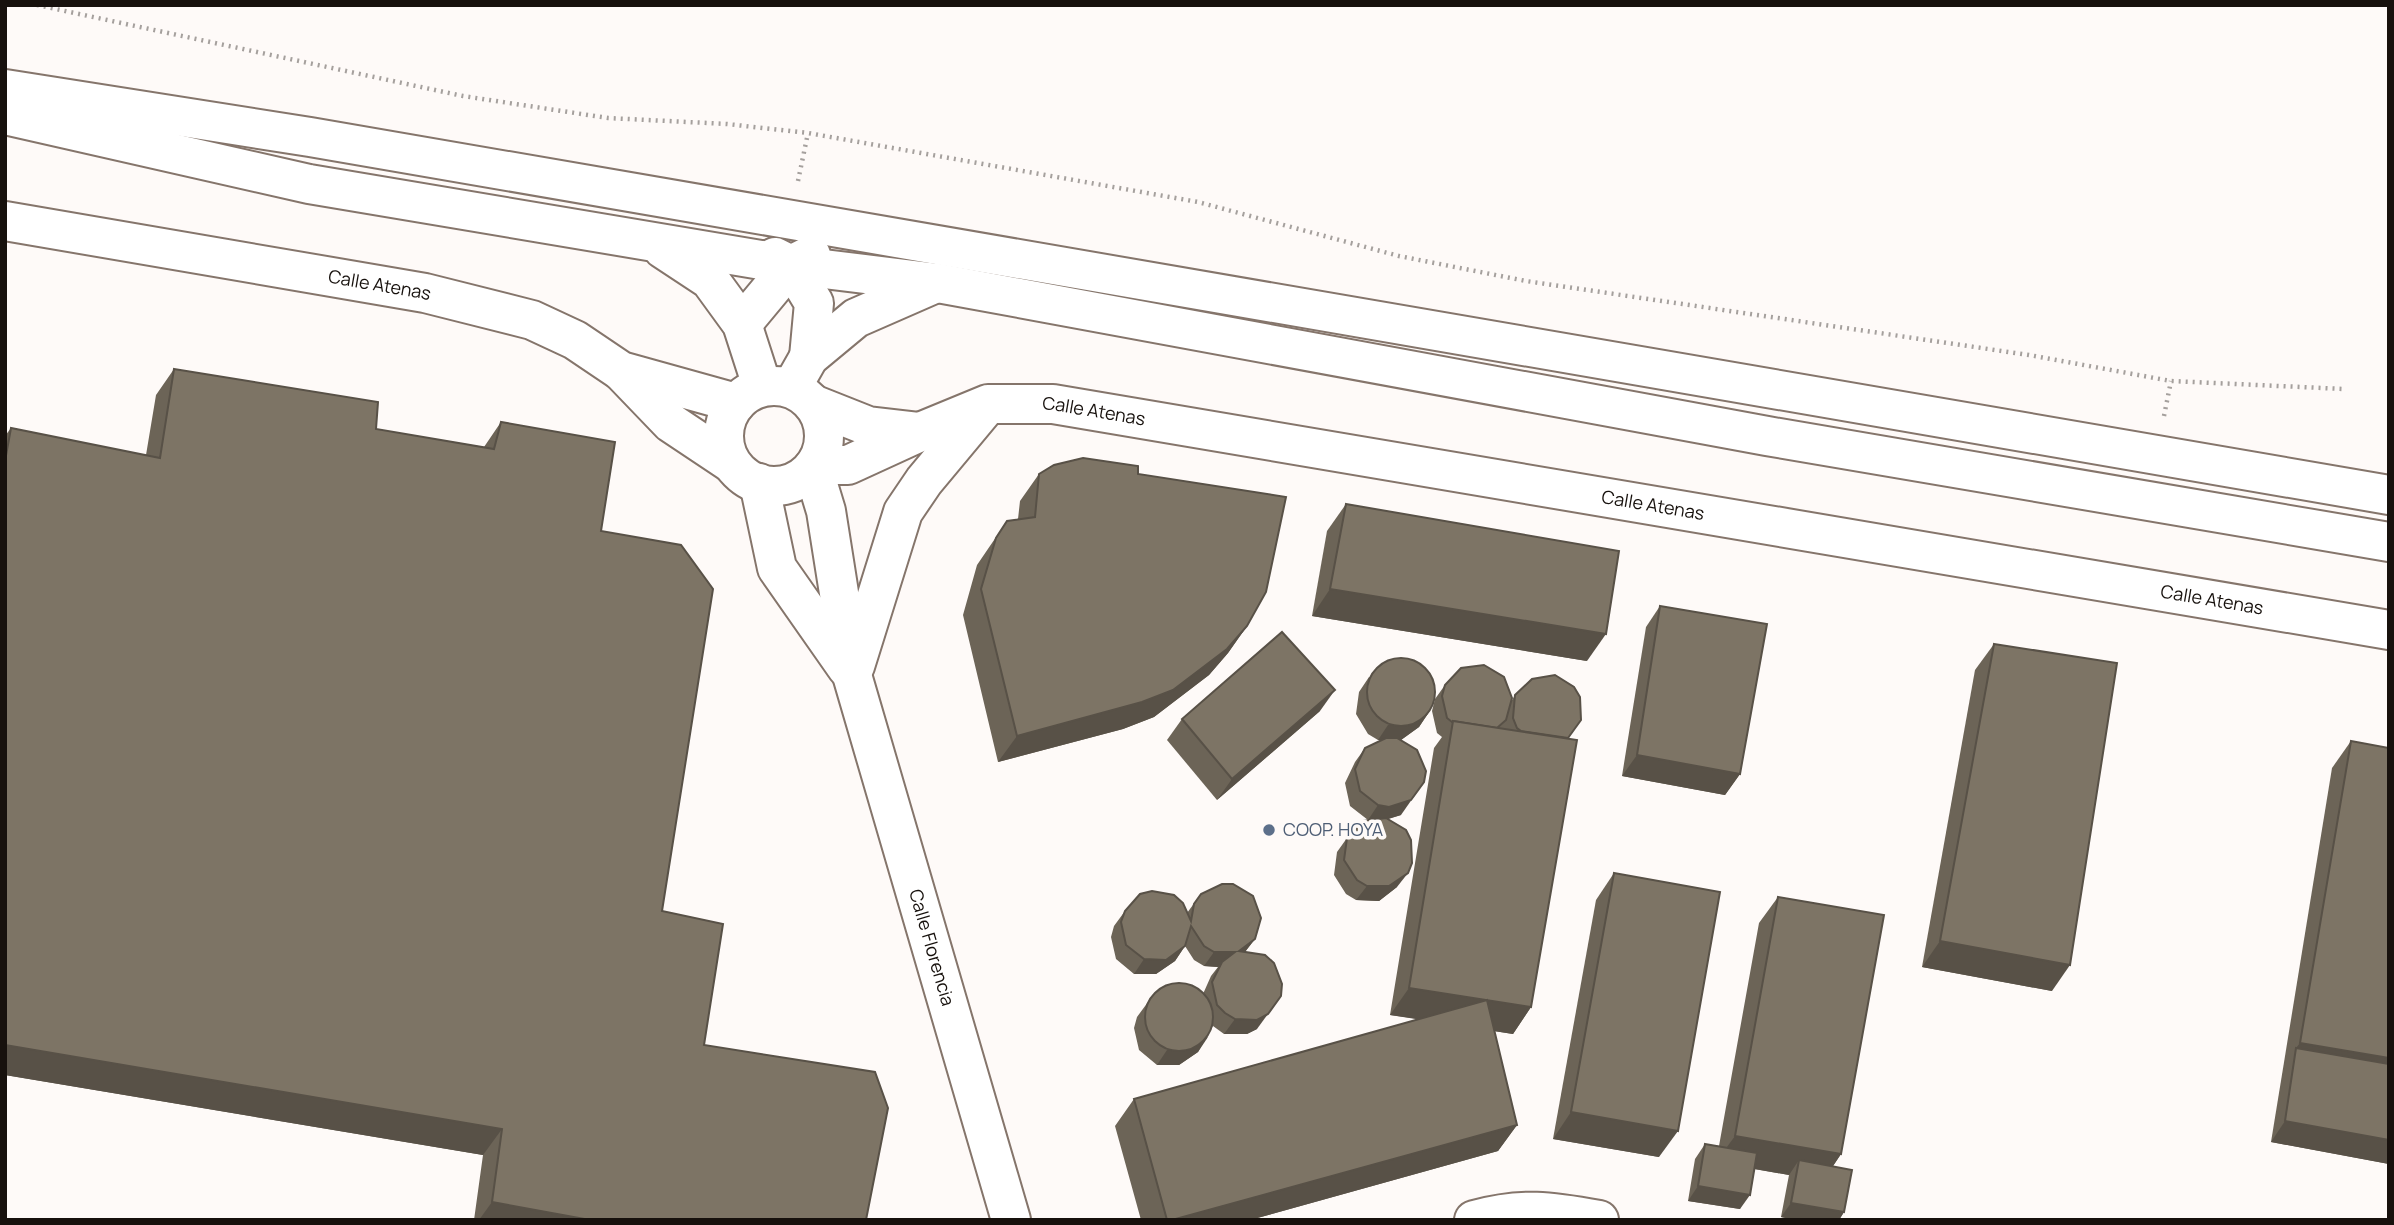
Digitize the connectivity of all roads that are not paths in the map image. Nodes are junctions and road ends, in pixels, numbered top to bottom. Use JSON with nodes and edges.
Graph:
{"nodes":[{"id":1,"x":5,"y":89,"type":"edge"},
{"id":2,"x":5,"y":115,"type":"edge"},
{"id":3,"x":310,"y":137,"type":"junction"},
{"id":4,"x":5,"y":221,"type":"edge"},
{"id":5,"x":652,"y":242,"type":"junction"},
{"id":6,"x":790,"y":265,"type":"junction"},
{"id":7,"x":938,"y":283,"type":"junction"},
{"id":8,"x":742,"y":324,"type":"junction"},
{"id":9,"x":622,"y":371,"type":"junction"},
{"id":10,"x":1766,"y":387,"type":"junction"},
{"id":11,"x":783,"y":388,"type":"junction"},
{"id":12,"x":988,"y":404,"type":"junction"},
{"id":13,"x":920,"y":432,"type":"junction"},
{"id":14,"x":814,"y":467,"type":"junction"},
{"id":15,"x":745,"y":473,"type":"junction"},
{"id":16,"x":2389,"y":495,"type":"edge"},
{"id":17,"x":2389,"y":542,"type":"edge"},
{"id":18,"x":2389,"y":630,"type":"edge"},
{"id":19,"x":852,"y":675,"type":"junction"},
{"id":20,"x":1011,"y":1220,"type":"edge"},
{"id":21,"x":1474,"y":1220,"type":"edge"},
{"id":22,"x":1599,"y":1220,"type":"edge"}],
"edges":[{"from":1,"to":3,"type":"main road"},
{"from":2,"to":5,"type":"main road"},
{"from":3,"to":6,"type":"main road"},
{"from":3,"to":10,"type":"main road"},
{"from":4,"to":9,"type":"main road","name":"Calle Atenas"},
{"from":5,"to":6,"type":"main road"},
{"from":5,"to":8,"type":"main road"},
{"from":6,"to":7,"type":"main road"},
{"from":6,"to":8,"type":"main road"},
{"from":6,"to":10,"type":"main road"},
{"from":6,"to":11,"type":"main road"},
{"from":7,"to":11,"type":"main road"},
{"from":7,"to":17,"type":"main road"},
{"from":8,"to":11,"type":"main road"},
{"from":9,"to":11,"type":"main road","name":"Calle Atenas"},
{"from":9,"to":15,"type":"main road"},
{"from":10,"to":16,"type":"main road"},
{"from":11,"to":13,"type":"main road","name":"Calle Atenas"},
{"from":11,"to":14,"type":"main road"},
{"from":11,"to":15,"type":"main road"},
{"from":12,"to":13,"type":"main road","name":"Calle Atenas"},
{"from":12,"to":18,"type":"main road","name":"Calle Atenas"},
{"from":12,"to":19,"type":"main road"},
{"from":13,"to":14,"type":"main road","name":"Calle Atenas"},
{"from":14,"to":15,"type":"main road"},
{"from":14,"to":19,"type":"main road","name":"Calle Florencia"},
{"from":15,"to":19,"type":"main road","name":"Calle Florencia"},
{"from":19,"to":20,"type":"main road","name":"Calle Florencia"},
{"from":21,"to":22,"type":"main road"}]}
